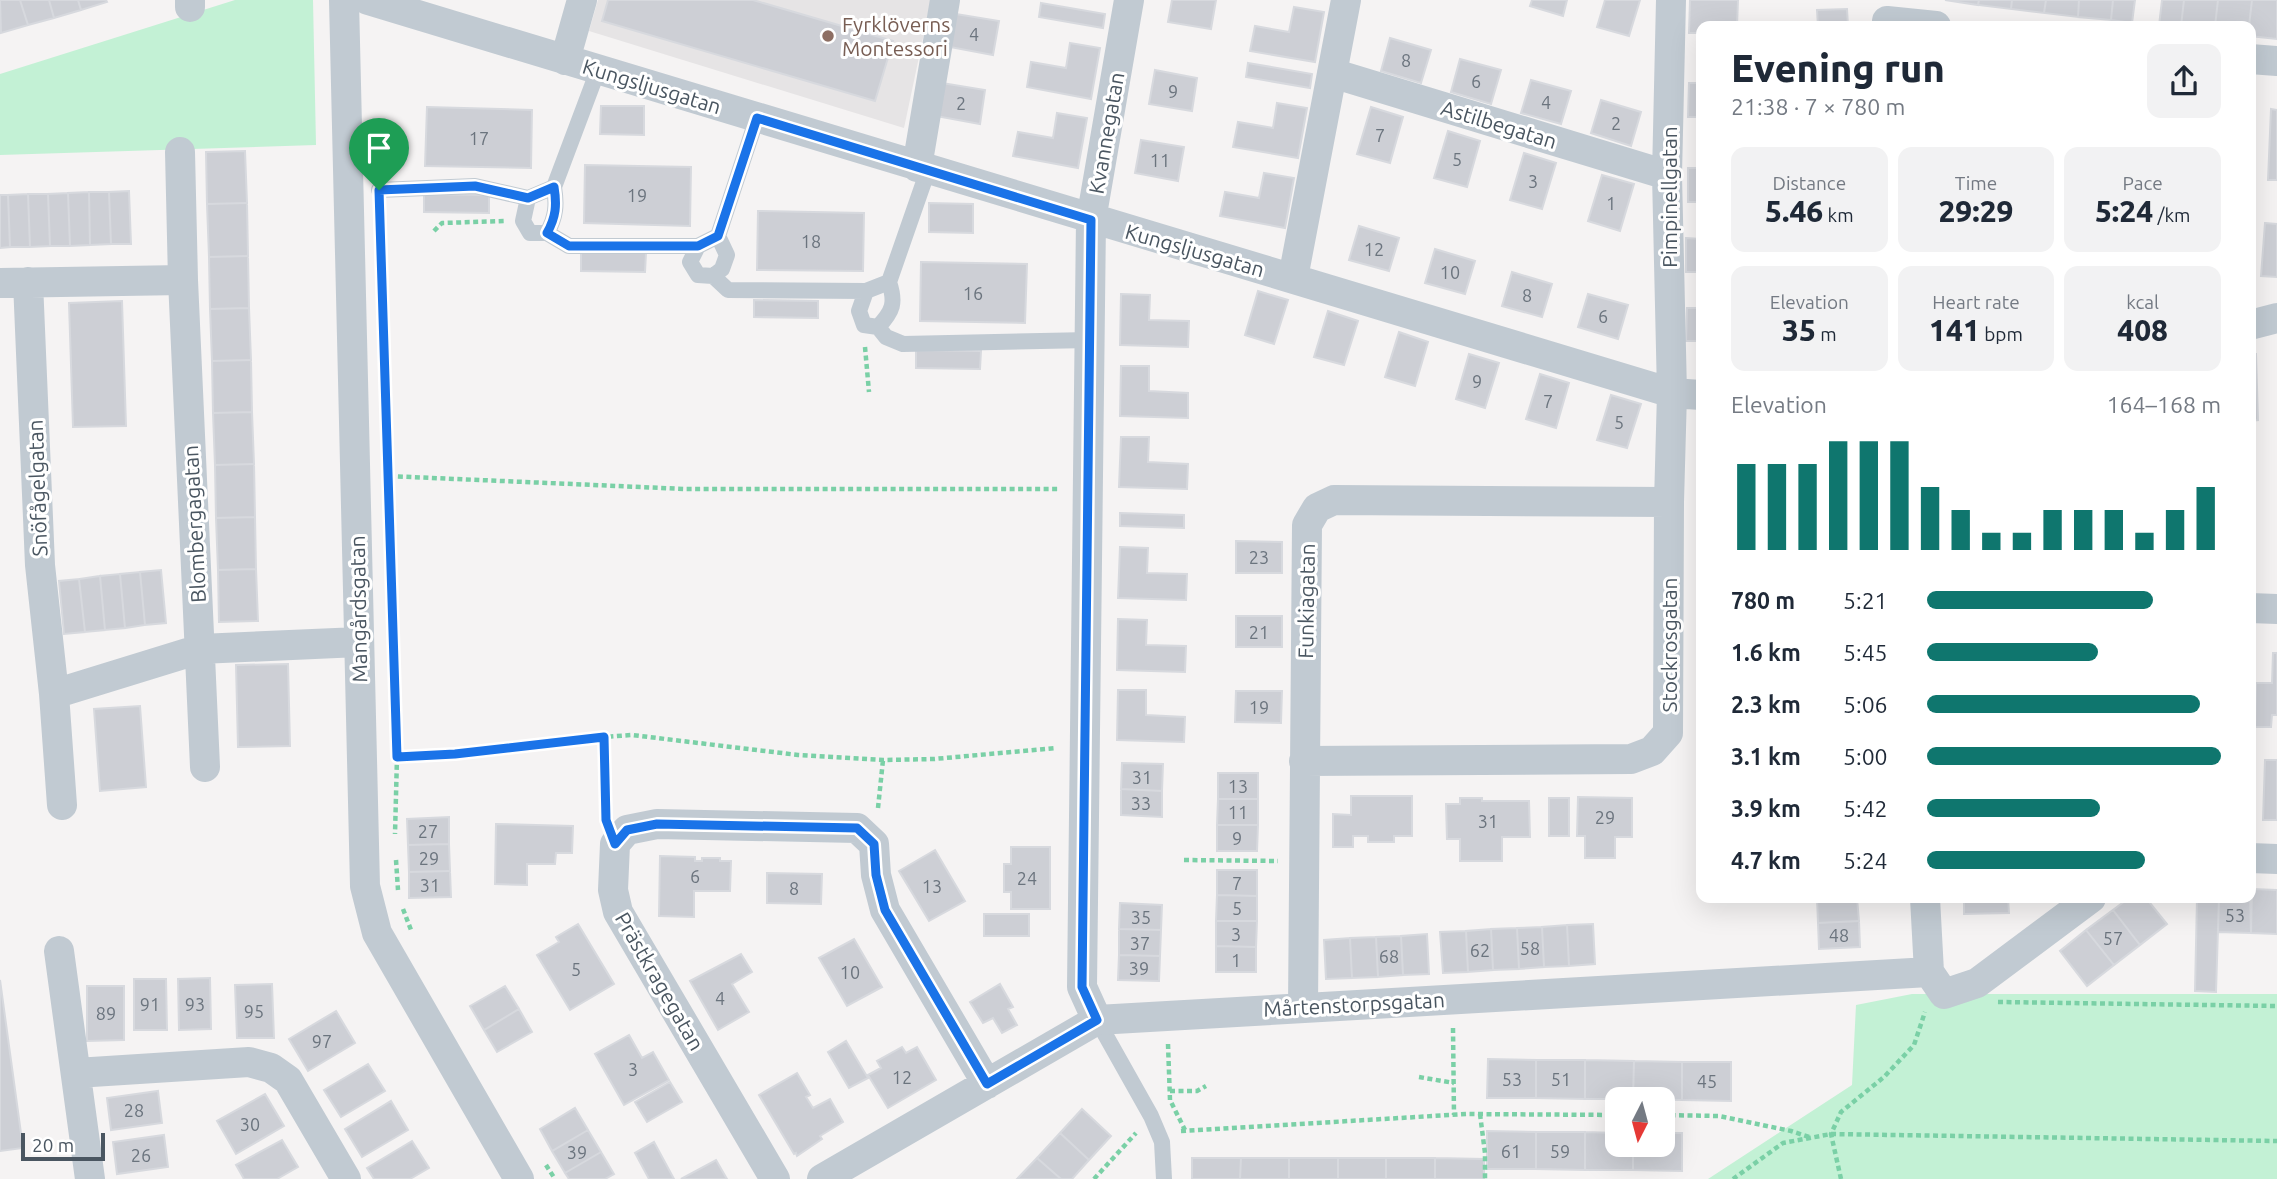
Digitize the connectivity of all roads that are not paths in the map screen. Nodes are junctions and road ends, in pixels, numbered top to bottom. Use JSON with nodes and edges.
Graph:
{"nodes":[{"id":1,"x":344,"y":0,"type":"edge"},
{"id":2,"x":368,"y":0,"type":"edge"},
{"id":3,"x":582,"y":0,"type":"edge"},
{"id":4,"x":945,"y":0,"type":"edge"},
{"id":5,"x":1129,"y":0,"type":"edge"},
{"id":6,"x":1346,"y":0,"type":"edge"},
{"id":7,"x":1671,"y":0,"type":"edge"},
{"id":8,"x":1887,"y":16,"type":"edge"},
{"id":9,"x":1912,"y":21,"type":"edge"},
{"id":10,"x":2256,"y":59,"type":"edge"},
{"id":11,"x":565,"y":60,"type":"junction"},
{"id":12,"x":2277,"y":61,"type":"edge"},
{"id":13,"x":598,"y":70,"type":"junction"},
{"id":14,"x":1332,"y":73,"type":"junction"},
{"id":15,"x":757,"y":118,"type":"junction"},
{"id":16,"x":180,"y":152,"type":"dead end"},
{"id":17,"x":922,"y":169,"type":"junction"},
{"id":18,"x":1667,"y":175,"type":"junction"},
{"id":19,"x":554,"y":187,"type":"junction"},
{"id":20,"x":379,"y":190,"type":"dead end"},
{"id":21,"x":528,"y":198,"type":"junction"},
{"id":22,"x":1091,"y":220,"type":"junction"},
{"id":23,"x":547,"y":233,"type":"junction"},
{"id":24,"x":718,"y":236,"type":"junction"},
{"id":25,"x":698,"y":246,"type":"junction"},
{"id":26,"x":713,"y":276,"type":"junction"},
{"id":27,"x":1293,"y":278,"type":"junction"},
{"id":28,"x":183,"y":280,"type":"junction"},
{"id":29,"x":14,"y":282,"type":"edge"},
{"id":30,"x":889,"y":282,"type":"junction"},
{"id":31,"x":866,"y":291,"type":"junction"},
{"id":32,"x":2277,"y":318,"type":"edge"},
{"id":33,"x":2256,"y":323,"type":"edge"},
{"id":34,"x":871,"y":326,"type":"junction"},
{"id":35,"x":1090,"y":340,"type":"junction"},
{"id":36,"x":1687,"y":394,"type":"edge"},
{"id":37,"x":1669,"y":502,"type":"junction"},
{"id":38,"x":2256,"y":608,"type":"edge"},
{"id":39,"x":2277,"y":609,"type":"edge"},
{"id":40,"x":359,"y":642,"type":"junction"},
{"id":41,"x":200,"y":649,"type":"junction"},
{"id":42,"x":54,"y":694,"type":"junction"},
{"id":43,"x":1304,"y":761,"type":"junction"},
{"id":44,"x":205,"y":767,"type":"dead end"},
{"id":45,"x":62,"y":805,"type":"dead end"},
{"id":46,"x":2256,"y":858,"type":"edge"},
{"id":47,"x":2277,"y":859,"type":"edge"},
{"id":48,"x":1926,"y":903,"type":"edge"},
{"id":49,"x":2084,"y":903,"type":"edge"},
{"id":50,"x":60,"y":951,"type":"dead end"},
{"id":51,"x":1936,"y":983,"type":"junction"},
{"id":52,"x":1303,"y":1008,"type":"junction"},
{"id":53,"x":1097,"y":1020,"type":"junction"},
{"id":54,"x":76,"y":1073,"type":"junction"},
{"id":55,"x":987,"y":1084,"type":"junction"},
{"id":56,"x":90,"y":1179,"type":"edge"},
{"id":57,"x":346,"y":1179,"type":"edge"},
{"id":58,"x":519,"y":1179,"type":"edge"},
{"id":59,"x":775,"y":1179,"type":"edge"},
{"id":60,"x":822,"y":1179,"type":"edge"},
{"id":61,"x":1164,"y":1179,"type":"edge"}],
"edges":[{"from":1,"to":40,"type":"street","name":"Mangårdsgatan"},
{"from":2,"to":11,"type":"street","name":"Kungsljusgatan"},
{"from":3,"to":11,"type":"street"},
{"from":4,"to":17,"type":"street"},
{"from":5,"to":22,"type":"street","name":"Kvannegatan"},
{"from":6,"to":14,"type":"street"},
{"from":7,"to":18,"type":"street","name":"Pimpinellgatan"},
{"from":8,"to":9,"type":"street"},
{"from":10,"to":12,"type":"street"},
{"from":11,"to":13,"type":"street","name":"Kungsljusgatan"},
{"from":13,"to":15,"type":"street","name":"Kungsljusgatan"},
{"from":13,"to":19,"type":"lane"},
{"from":14,"to":18,"type":"street","name":"Astilbegatan"},
{"from":14,"to":27,"type":"street"},
{"from":15,"to":17,"type":"street","name":"Kungsljusgatan"},
{"from":15,"to":24,"type":"lane"},
{"from":16,"to":28,"type":"street","name":"Blombergagatan"},
{"from":17,"to":22,"type":"street","name":"Kungsljusgatan"},
{"from":17,"to":30,"type":"lane"},
{"from":18,"to":36,"type":"street","name":"Pimpinellgatan"},
{"from":19,"to":21,"type":"lane"},
{"from":19,"to":23,"type":"lane"},
{"from":20,"to":21,"type":"lane"},
{"from":21,"to":23,"type":"lane"},
{"from":22,"to":27,"type":"street","name":"Kungsljusgatan"},
{"from":22,"to":35,"type":"street","name":"Kvannegatan"},
{"from":23,"to":25,"type":"lane"},
{"from":24,"to":25,"type":"lane"},
{"from":24,"to":26,"type":"lane"},
{"from":25,"to":26,"type":"lane"},
{"from":26,"to":31,"type":"lane"},
{"from":27,"to":36,"type":"street","name":"Kungsljusgatan"},
{"from":28,"to":29,"type":"street"},
{"from":28,"to":41,"type":"street","name":"Blombergagatan"},
{"from":29,"to":42,"type":"street","name":"Snöfågelgatan"},
{"from":30,"to":31,"type":"lane"},
{"from":30,"to":34,"type":"lane"},
{"from":31,"to":34,"type":"lane"},
{"from":32,"to":33,"type":"street"},
{"from":34,"to":35,"type":"lane"},
{"from":35,"to":53,"type":"street","name":"Kvannegatan"},
{"from":36,"to":37,"type":"street","name":"Stockrosgatan"},
{"from":37,"to":43,"type":"street","name":"Stockrosgatan"},
{"from":37,"to":43,"type":"street","name":"Funkiagatan"},
{"from":38,"to":39,"type":"street"},
{"from":40,"to":41,"type":"street"},
{"from":40,"to":58,"type":"street","name":"Mangårdsgatan"},
{"from":41,"to":42,"type":"street"},
{"from":41,"to":44,"type":"street","name":"Blombergagatan"},
{"from":42,"to":45,"type":"street","name":"Snöfågelgatan"},
{"from":43,"to":52,"type":"street","name":"Funkiagatan"},
{"from":46,"to":47,"type":"street"},
{"from":48,"to":51,"type":"street"},
{"from":49,"to":51,"type":"street","name":"Mårtenstorpsgatan"},
{"from":50,"to":54,"type":"street"},
{"from":51,"to":52,"type":"street","name":"Mårtenstorpsgatan"},
{"from":52,"to":53,"type":"street","name":"Mårtenstorpsgatan"},
{"from":53,"to":55,"type":"street","name":"Mårtenstorpsgatan"},
{"from":53,"to":61,"type":"lane"},
{"from":54,"to":56,"type":"street"},
{"from":54,"to":57,"type":"street"},
{"from":55,"to":59,"type":"street","name":"Prästkragegatan"},
{"from":55,"to":60,"type":"street","name":"Mårtenstorpsgatan"}]}
